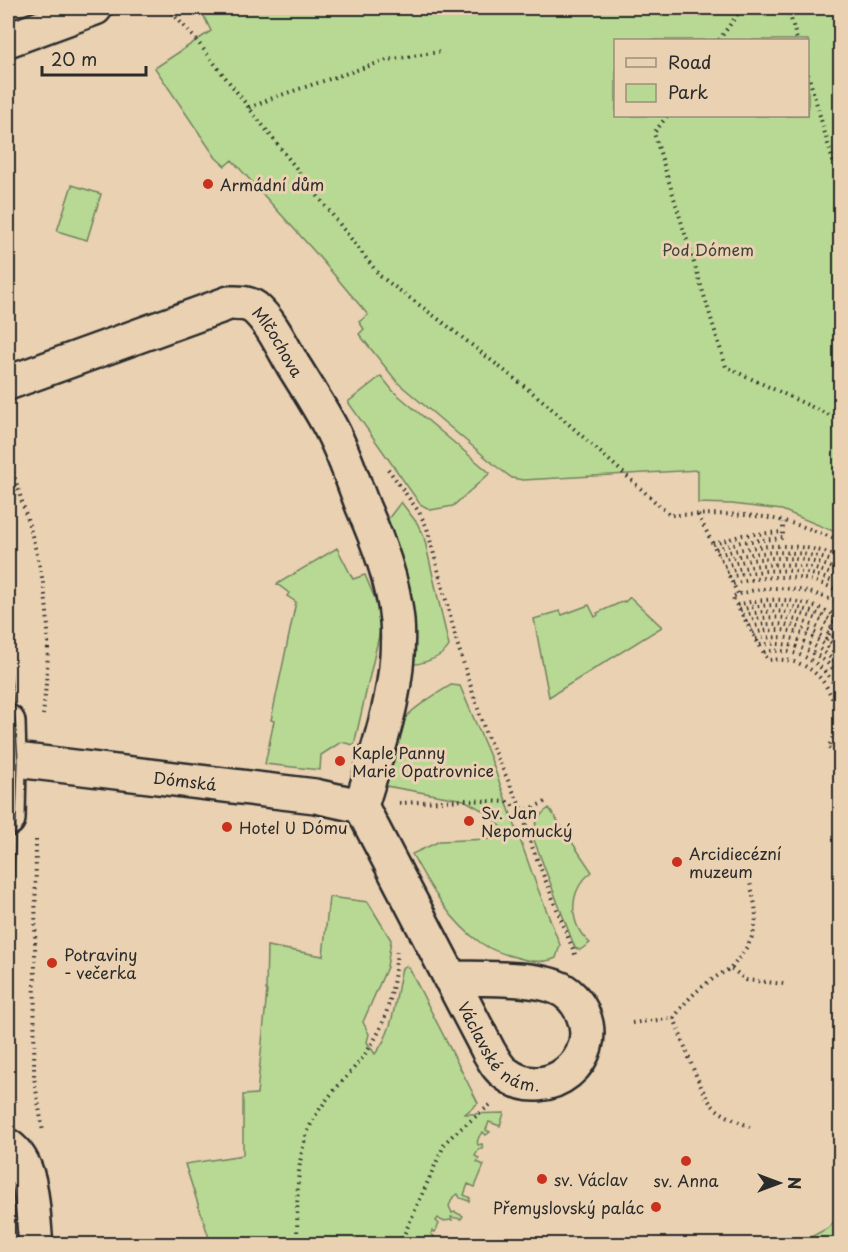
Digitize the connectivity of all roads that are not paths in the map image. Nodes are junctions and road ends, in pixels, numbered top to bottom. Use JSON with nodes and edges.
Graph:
{"nodes":[{"id":1,"x":95,"y":8,"type":"edge"},
{"id":2,"x":8,"y":40,"type":"edge"},
{"id":3,"x":8,"y":383,"type":"edge"},
{"id":4,"x":8,"y":722,"type":"edge"},
{"id":5,"x":8,"y":759,"type":"edge"},
{"id":6,"x":361,"y":806,"type":"junction"},
{"id":7,"x":22,"y":824,"type":"edge"},
{"id":8,"x":450,"y":978,"type":"dead end"},
{"id":9,"x":8,"y":1146,"type":"edge"},
{"id":10,"x":36,"y":1245,"type":"edge"}],
"edges":[{"from":1,"to":2,"type":"street"},
{"from":3,"to":6,"type":"street","name":"Mlčochova"},
{"from":4,"to":5,"type":"street"},
{"from":5,"to":6,"type":"street","name":"Dómská"},
{"from":5,"to":7,"type":"street"},
{"from":6,"to":8,"type":"street","name":"Václavské nám."},
{"from":9,"to":10,"type":"street"}]}
